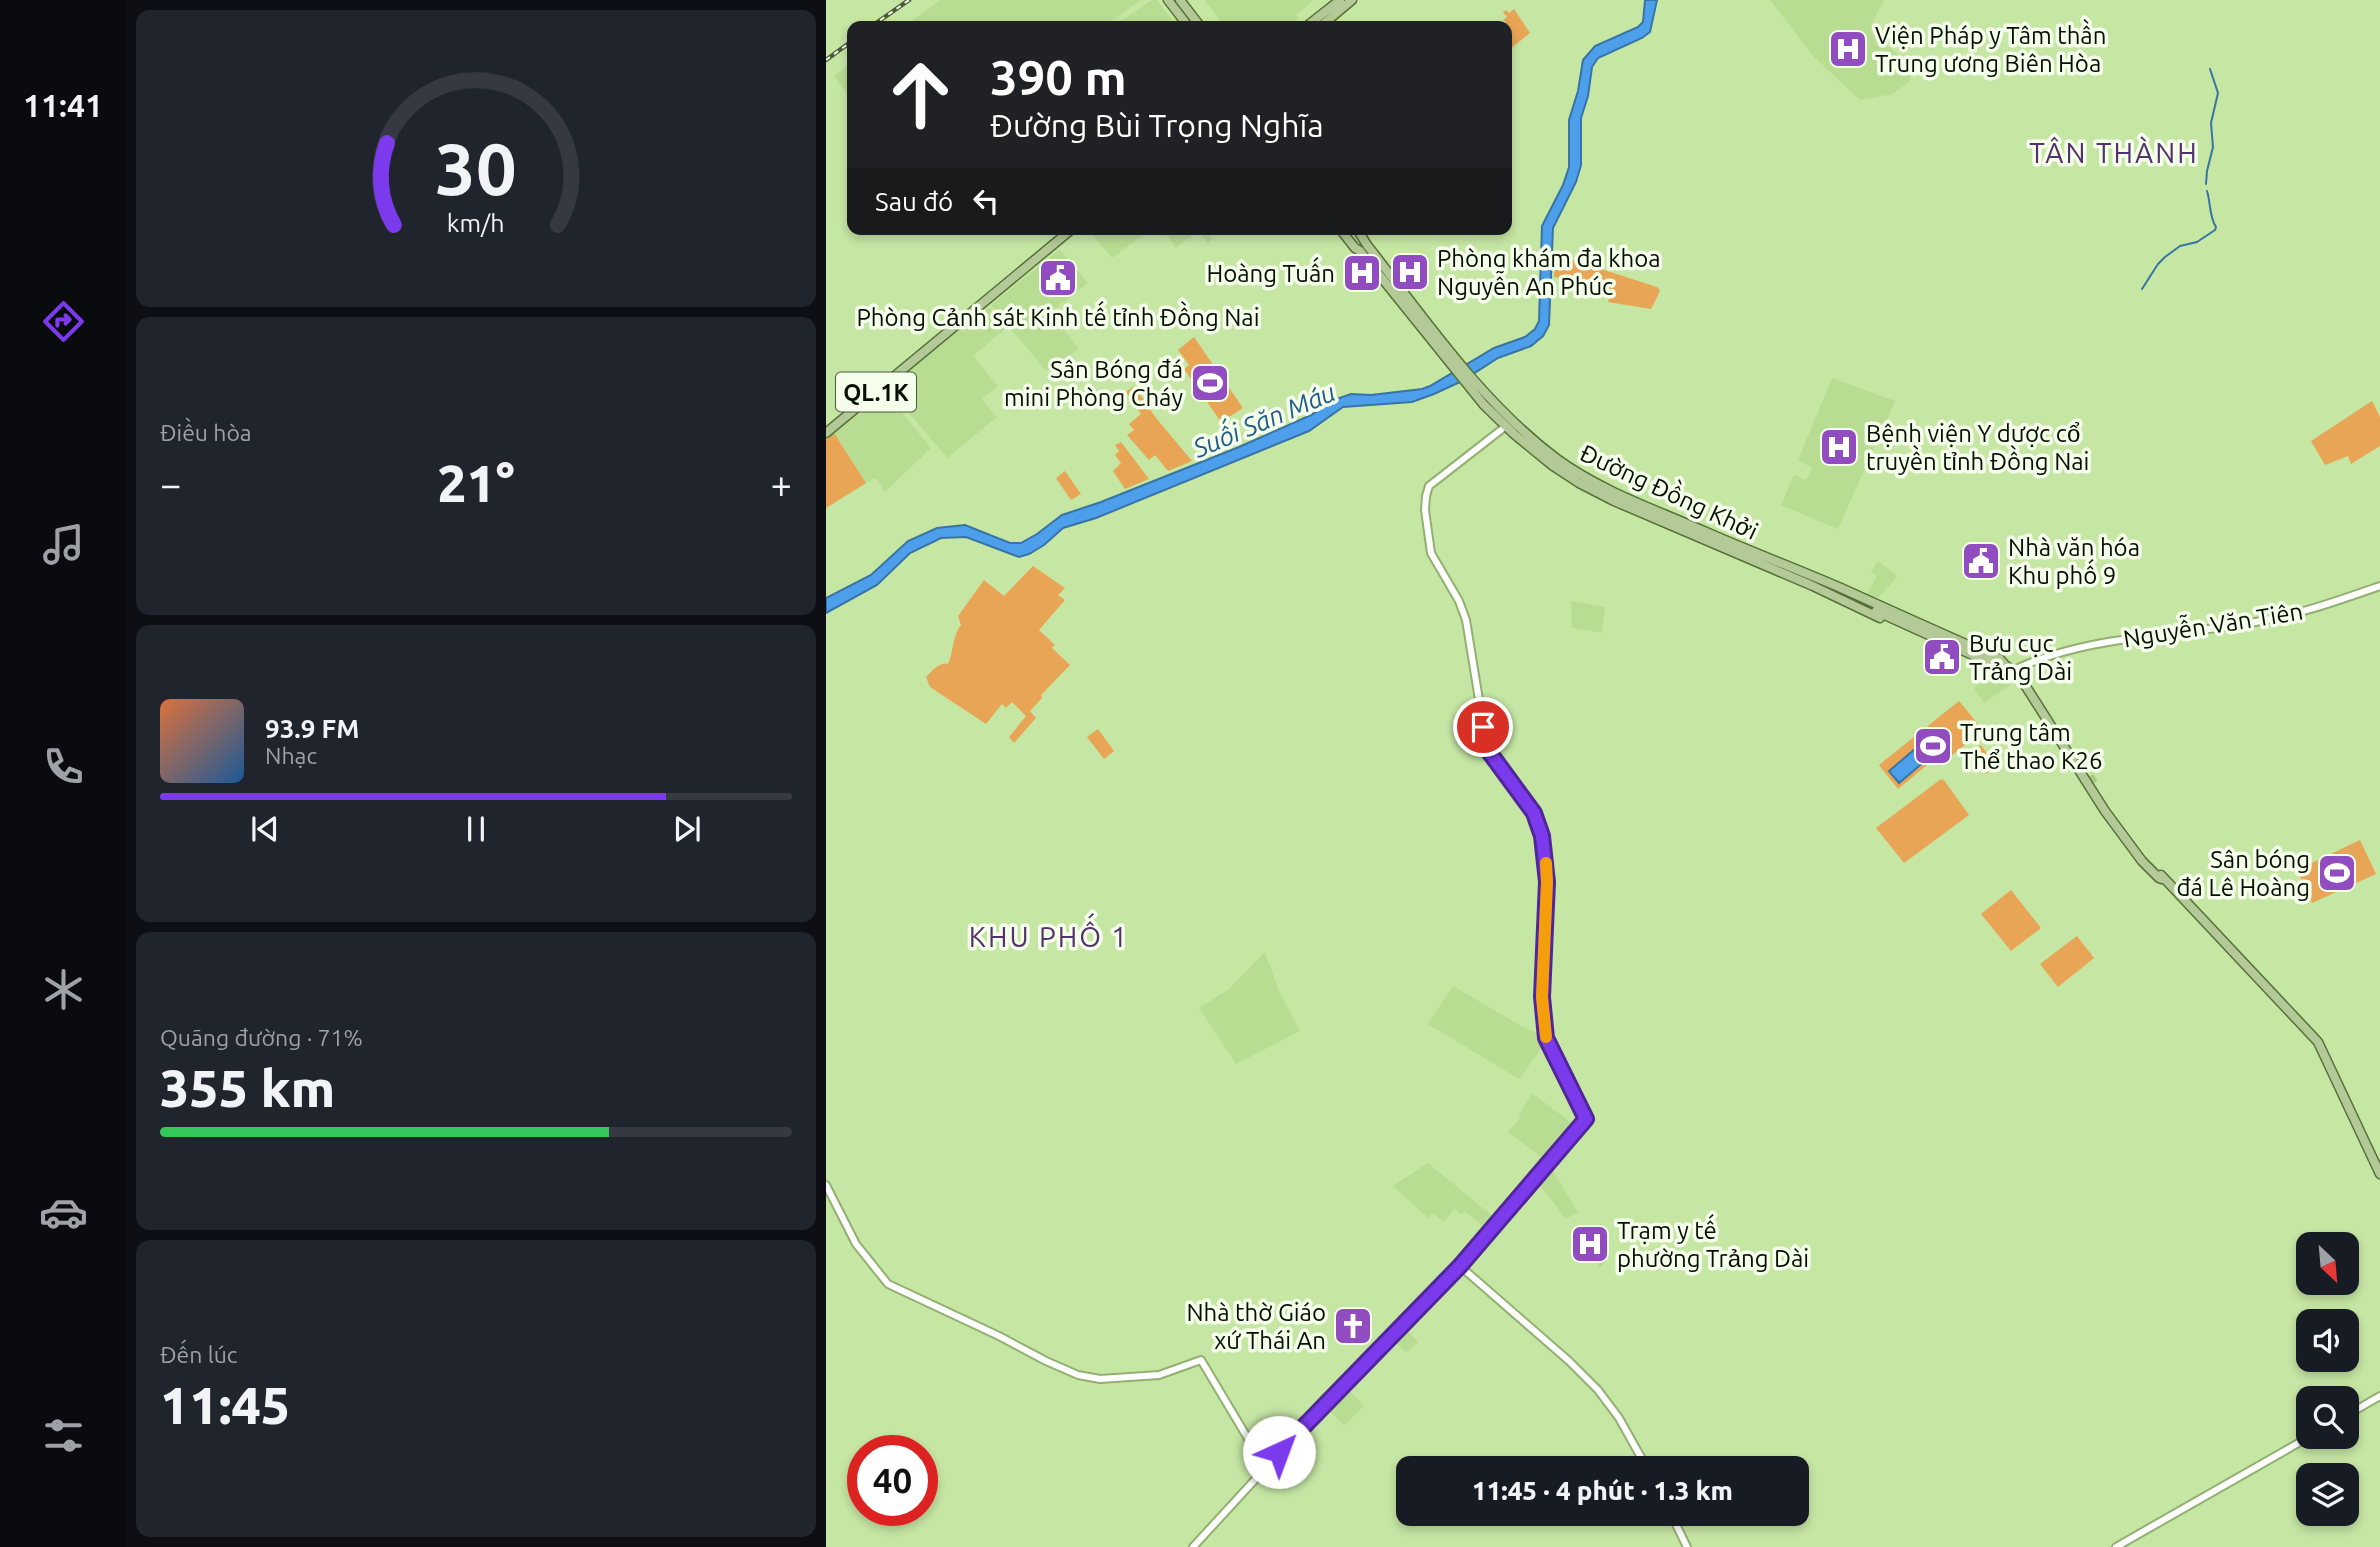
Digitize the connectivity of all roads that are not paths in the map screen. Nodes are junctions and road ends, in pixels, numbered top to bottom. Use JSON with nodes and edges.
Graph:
{"nodes":[{"id":1,"x":1162,"y":0,"type":"edge"},
{"id":2,"x":1168,"y":0,"type":"edge"},
{"id":3,"x":1174,"y":0,"type":"edge"},
{"id":4,"x":1180,"y":0,"type":"edge"},
{"id":5,"x":1340,"y":0,"type":"edge"},
{"id":6,"x":1352,"y":0,"type":"edge"},
{"id":7,"x":1178,"y":21,"type":"edge"},
{"id":8,"x":1184,"y":21,"type":"edge"},
{"id":9,"x":1190,"y":21,"type":"edge"},
{"id":10,"x":1196,"y":21,"type":"edge"},
{"id":11,"x":1313,"y":21,"type":"edge"},
{"id":12,"x":1327,"y":21,"type":"edge"},
{"id":13,"x":1058,"y":235,"type":"edge"},
{"id":14,"x":1064,"y":235,"type":"edge"},
{"id":15,"x":1345,"y":235,"type":"edge"},
{"id":16,"x":1352,"y":235,"type":"edge"},
{"id":17,"x":1358,"y":235,"type":"edge"},
{"id":18,"x":1364,"y":248,"type":"junction"},
{"id":19,"x":1002,"y":285,"type":"junction"},
{"id":20,"x":928,"y":346,"type":"junction"},
{"id":21,"x":1509,"y":424,"type":"junction"},
{"id":22,"x":826,"y":427,"type":"edge"},
{"id":23,"x":826,"y":433,"type":"edge"},
{"id":24,"x":1751,"y":556,"type":"junction"},
{"id":25,"x":2380,"y":586,"type":"edge"},
{"id":26,"x":1837,"y":597,"type":"junction"},
{"id":27,"x":1917,"y":631,"type":"junction"},
{"id":28,"x":2044,"y":658,"type":"junction"},
{"id":29,"x":2001,"y":664,"type":"junction"},
{"id":30,"x":2027,"y":668,"type":"dead end"},
{"id":31,"x":2014,"y":670,"type":"junction"},
{"id":32,"x":2074,"y":761,"type":"junction"},
{"id":33,"x":2162,"y":879,"type":"junction"},
{"id":34,"x":2380,"y":1174,"type":"edge"},
{"id":35,"x":826,"y":1185,"type":"edge"},
{"id":36,"x":1460,"y":1266,"type":"junction"},
{"id":37,"x":2380,"y":1396,"type":"edge"},
{"id":38,"x":2359,"y":1408,"type":"edge"},
{"id":39,"x":2296,"y":1444,"type":"edge"},
{"id":40,"x":1640,"y":1456,"type":"edge"},
{"id":41,"x":1265,"y":1467,"type":"junction"},
{"id":42,"x":1677,"y":1526,"type":"edge"},
{"id":43,"x":1193,"y":1547,"type":"edge"},
{"id":44,"x":1687,"y":1547,"type":"edge"},
{"id":45,"x":2116,"y":1547,"type":"edge"}],
"edges":[{"from":1,"to":7,"type":"main road"},
{"from":2,"to":8,"type":"main road"},
{"from":3,"to":9,"type":"main road"},
{"from":4,"to":10,"type":"main road"},
{"from":5,"to":11,"type":"main road"},
{"from":6,"to":12,"type":"main road"},
{"from":13,"to":19,"type":"main road","number":"QL.1K"},
{"from":14,"to":19,"type":"main road","number":"QL.1K"},
{"from":15,"to":18,"type":"main road","name":"Đường Đồng Khởi"},
{"from":16,"to":18,"type":"main road"},
{"from":17,"to":18,"type":"main road"},
{"from":18,"to":21,"type":"main road","name":"Đường Đồng Khởi"},
{"from":19,"to":20,"type":"main road","number":"QL.1K"},
{"from":20,"to":22,"type":"main road","number":"QL.1K"},
{"from":20,"to":23,"type":"main road","number":"QL.1K"},
{"from":21,"to":24,"type":"main road","name":"Đường Đồng Khởi"},
{"from":21,"to":36,"type":"street"},
{"from":24,"to":26,"type":"main road","name":"Đường Đồng Khởi"},
{"from":24,"to":29,"type":"main road","name":"Đường Đồng Khởi"},
{"from":25,"to":28,"type":"street","name":"Nguyễn Văn Tiên"},
{"from":26,"to":27,"type":"main road","name":"Đường Đồng Khởi"},
{"from":26,"to":27,"type":"main road","name":"Đường Đồng Khởi"},
{"from":27,"to":29,"type":"main road","name":"Đường Đồng Khởi"},
{"from":28,"to":30,"type":"street","name":"Nguyễn Văn Tiên"},
{"from":28,"to":31,"type":"street","name":"Nguyễn Văn Tiên"},
{"from":29,"to":31,"type":"main road","name":"Đường Đồng Khởi"},
{"from":31,"to":32,"type":"main road","name":"Đường Đồng Khởi"},
{"from":32,"to":33,"type":"main road","name":"Đường Đồng Khởi"},
{"from":32,"to":33,"type":"main road","name":"Đường Đồng Khởi"},
{"from":33,"to":34,"type":"main road","name":"Đường Đồng Khởi"},
{"from":35,"to":41,"type":"street"},
{"from":36,"to":40,"type":"street"},
{"from":36,"to":41,"type":"street"},
{"from":37,"to":38,"type":"street"},
{"from":39,"to":45,"type":"street"},
{"from":41,"to":43,"type":"street"},
{"from":42,"to":44,"type":"street"}]}
